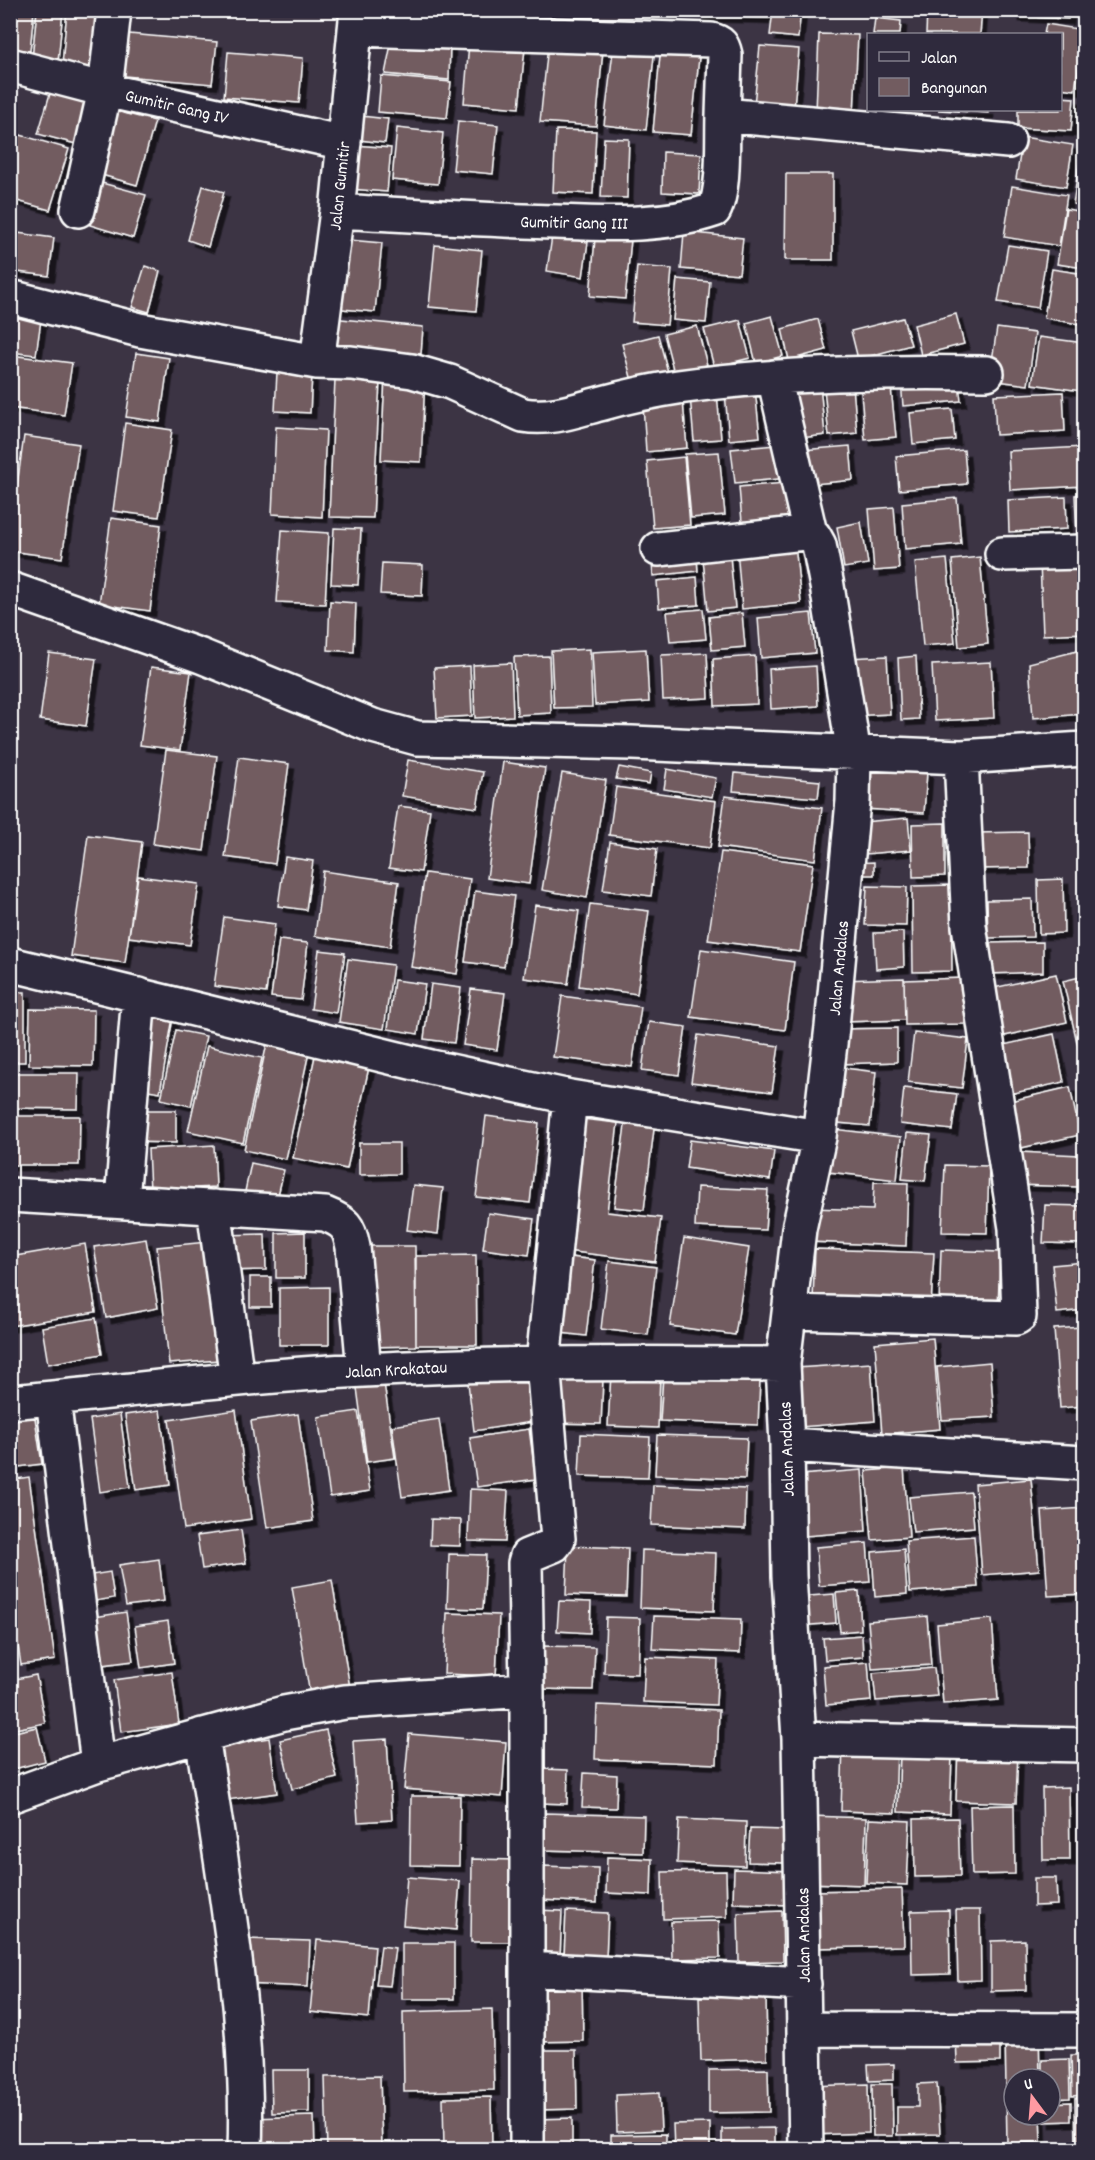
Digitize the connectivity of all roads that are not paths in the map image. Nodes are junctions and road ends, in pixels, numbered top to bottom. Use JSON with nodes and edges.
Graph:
{"nodes":[{"id":1,"x":114,"y":10,"type":"edge"},
{"id":2,"x":356,"y":20,"type":"edge"},
{"id":3,"x":10,"y":65,"type":"edge"},
{"id":4,"x":105,"y":90,"type":"junction"},
{"id":5,"x":723,"y":116,"type":"junction"},
{"id":6,"x":1008,"y":141,"type":"dead end"},
{"id":7,"x":344,"y":143,"type":"junction"},
{"id":8,"x":78,"y":210,"type":"dead end"},
{"id":9,"x":337,"y":211,"type":"junction"},
{"id":10,"x":10,"y":297,"type":"edge"},
{"id":11,"x":317,"y":362,"type":"junction"},
{"id":12,"x":987,"y":373,"type":"dead end"},
{"id":13,"x":774,"y":377,"type":"junction"},
{"id":14,"x":810,"y":533,"type":"junction"},
{"id":15,"x":658,"y":549,"type":"dead end"},
{"id":16,"x":1084,"y":552,"type":"edge"},
{"id":17,"x":1002,"y":554,"type":"dead end"},
{"id":18,"x":10,"y":589,"type":"edge"},
{"id":19,"x":1084,"y":749,"type":"edge"},
{"id":20,"x":854,"y":754,"type":"junction"},
{"id":21,"x":961,"y":757,"type":"junction"},
{"id":22,"x":10,"y":964,"type":"edge"},
{"id":23,"x":139,"y":995,"type":"junction"},
{"id":24,"x":570,"y":1097,"type":"junction"},
{"id":25,"x":819,"y":1137,"type":"junction"},
{"id":26,"x":10,"y":1195,"type":"edge"},
{"id":27,"x":122,"y":1200,"type":"junction"},
{"id":28,"x":214,"y":1207,"type":"junction"},
{"id":29,"x":790,"y":1312,"type":"junction"},
{"id":30,"x":543,"y":1363,"type":"junction"},
{"id":31,"x":783,"y":1364,"type":"junction"},
{"id":32,"x":364,"y":1370,"type":"junction"},
{"id":33,"x":237,"y":1379,"type":"junction"},
{"id":34,"x":53,"y":1398,"type":"junction"},
{"id":35,"x":10,"y":1402,"type":"edge"},
{"id":36,"x":787,"y":1445,"type":"junction"},
{"id":37,"x":1084,"y":1463,"type":"edge"},
{"id":38,"x":527,"y":1690,"type":"junction"},
{"id":39,"x":202,"y":1735,"type":"junction"},
{"id":40,"x":799,"y":1739,"type":"junction"},
{"id":41,"x":1084,"y":1745,"type":"edge"},
{"id":42,"x":98,"y":1764,"type":"junction"},
{"id":43,"x":10,"y":1796,"type":"edge"},
{"id":44,"x":528,"y":1969,"type":"junction"},
{"id":45,"x":804,"y":1984,"type":"junction"},
{"id":46,"x":804,"y":2029,"type":"junction"},
{"id":47,"x":1084,"y":2030,"type":"edge"},
{"id":48,"x":813,"y":2149,"type":"edge"},
{"id":49,"x":245,"y":2150,"type":"edge"},
{"id":50,"x":527,"y":2150,"type":"edge"}],
"edges":[{"from":1,"to":4,"type":"street"},
{"from":2,"to":5,"type":"street"},
{"from":2,"to":7,"type":"street","name":"Jalan Gumitir"},
{"from":3,"to":4,"type":"street","name":"Gumitir Gang IV"},
{"from":4,"to":7,"type":"street","name":"Gumitir Gang IV"},
{"from":4,"to":8,"type":"street"},
{"from":5,"to":6,"type":"street"},
{"from":5,"to":9,"type":"street","name":"Gumitir Gang III"},
{"from":7,"to":9,"type":"street","name":"Jalan Gumitir"},
{"from":9,"to":11,"type":"street","name":"Jalan Gumitir"},
{"from":10,"to":11,"type":"street"},
{"from":11,"to":13,"type":"street"},
{"from":12,"to":13,"type":"street"},
{"from":13,"to":14,"type":"street","name":"Jalan Andalas"},
{"from":14,"to":15,"type":"street"},
{"from":14,"to":20,"type":"street","name":"Jalan Andalas"},
{"from":16,"to":17,"type":"street"},
{"from":18,"to":20,"type":"street"},
{"from":19,"to":21,"type":"street"},
{"from":20,"to":21,"type":"street"},
{"from":20,"to":25,"type":"street","name":"Jalan Andalas"},
{"from":21,"to":29,"type":"street"},
{"from":22,"to":23,"type":"street"},
{"from":23,"to":24,"type":"street"},
{"from":23,"to":27,"type":"street"},
{"from":24,"to":25,"type":"street"},
{"from":24,"to":30,"type":"street"},
{"from":25,"to":29,"type":"street","name":"Jalan Andalas"},
{"from":26,"to":27,"type":"street"},
{"from":27,"to":28,"type":"street"},
{"from":28,"to":32,"type":"street"},
{"from":28,"to":33,"type":"street"},
{"from":29,"to":31,"type":"street","name":"Jalan Andalas"},
{"from":30,"to":31,"type":"street","name":"Jalan Krakatau"},
{"from":30,"to":32,"type":"street","name":"Jalan Krakatau"},
{"from":30,"to":38,"type":"street"},
{"from":31,"to":36,"type":"street","name":"Jalan Andalas"},
{"from":32,"to":33,"type":"street","name":"Jalan Krakatau"},
{"from":33,"to":34,"type":"street","name":"Jalan Krakatau"},
{"from":34,"to":35,"type":"street","name":"Jalan Krakatau"},
{"from":34,"to":42,"type":"street"},
{"from":36,"to":37,"type":"street"},
{"from":36,"to":40,"type":"street","name":"Jalan Andalas"},
{"from":38,"to":39,"type":"street"},
{"from":38,"to":44,"type":"street"},
{"from":39,"to":42,"type":"street"},
{"from":39,"to":49,"type":"street"},
{"from":40,"to":41,"type":"street"},
{"from":40,"to":45,"type":"street","name":"Jalan Andalas"},
{"from":42,"to":43,"type":"street"},
{"from":44,"to":45,"type":"street"},
{"from":44,"to":50,"type":"street"},
{"from":45,"to":46,"type":"street","name":"Jalan Andalas"},
{"from":46,"to":47,"type":"street"},
{"from":46,"to":48,"type":"street","name":"Jalan Andalas"}]}
